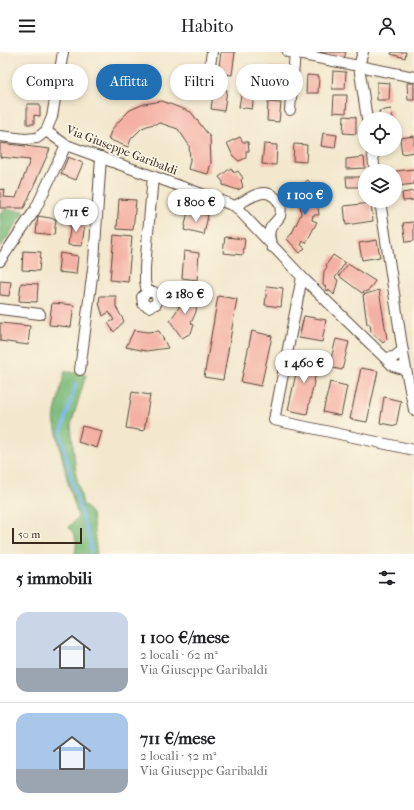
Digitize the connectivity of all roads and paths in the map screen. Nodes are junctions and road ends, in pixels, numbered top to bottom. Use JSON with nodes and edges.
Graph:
{"nodes":[{"id":1,"x":63,"y":52,"type":"edge"},
{"id":2,"x":212,"y":52,"type":"edge"},
{"id":3,"x":363,"y":52,"type":"edge"},
{"id":4,"x":291,"y":53,"type":"edge"},
{"id":5,"x":210,"y":64,"type":"edge"},
{"id":6,"x":359,"y":66,"type":"junction"},
{"id":7,"x":414,"y":77,"type":"edge"},
{"id":8,"x":290,"y":110,"type":"dead end"},
{"id":9,"x":366,"y":112,"type":"edge"},
{"id":10,"x":46,"y":131,"type":"junction"},
{"id":11,"x":0,"y":136,"type":"edge"},
{"id":12,"x":66,"y":145,"type":"junction"},
{"id":13,"x":101,"y":158,"type":"junction"},
{"id":14,"x":153,"y":176,"type":"junction"},
{"id":15,"x":234,"y":206,"type":"junction"},
{"id":16,"x":381,"y":208,"type":"edge"},
{"id":17,"x":272,"y":247,"type":"junction"},
{"id":18,"x":0,"y":261,"type":"edge"},
{"id":19,"x":302,"y":277,"type":"junction"},
{"id":20,"x":147,"y":292,"type":"dead end"},
{"id":21,"x":0,"y":309,"type":"edge"},
{"id":22,"x":40,"y":314,"type":"dead end"},
{"id":23,"x":403,"y":350,"type":"junction"},
{"id":24,"x":385,"y":358,"type":"junction"},
{"id":25,"x":80,"y":370,"type":"dead end"},
{"id":26,"x":406,"y":370,"type":"junction"},
{"id":27,"x":414,"y":410,"type":"edge"},
{"id":28,"x":414,"y":450,"type":"edge"}],
"edges":[{"from":1,"to":10,"type":"street"},
{"from":2,"to":5,"type":"street"},
{"from":3,"to":6,"type":"street"},
{"from":4,"to":6,"type":"street"},
{"from":4,"to":8,"type":"street"},
{"from":6,"to":7,"type":"street"},
{"from":6,"to":9,"type":"street"},
{"from":10,"to":11,"type":"street"},
{"from":10,"to":12,"type":"street","name":"Via Giuseppe Garibaldi"},
{"from":12,"to":13,"type":"street","name":"Via Giuseppe Garibaldi"},
{"from":12,"to":18,"type":"street"},
{"from":13,"to":14,"type":"street","name":"Via Giuseppe Garibaldi"},
{"from":13,"to":25,"type":"street"},
{"from":14,"to":15,"type":"street","name":"Via Giuseppe Garibaldi"},
{"from":14,"to":20,"type":"street"},
{"from":15,"to":17,"type":"street","name":"Via Giuseppe Garibaldi"},
{"from":15,"to":17,"type":"street"},
{"from":16,"to":23,"type":"street"},
{"from":17,"to":19,"type":"street","name":"Via Giuseppe Garibaldi"},
{"from":19,"to":24,"type":"street","name":"Via Giuseppe Garibaldi"},
{"from":19,"to":28,"type":"street"},
{"from":21,"to":22,"type":"street"},
{"from":23,"to":24,"type":"street"},
{"from":23,"to":26,"type":"street"},
{"from":24,"to":26,"type":"street","name":"Via Giuseppe Garibaldi"},
{"from":26,"to":27,"type":"street"}]}
